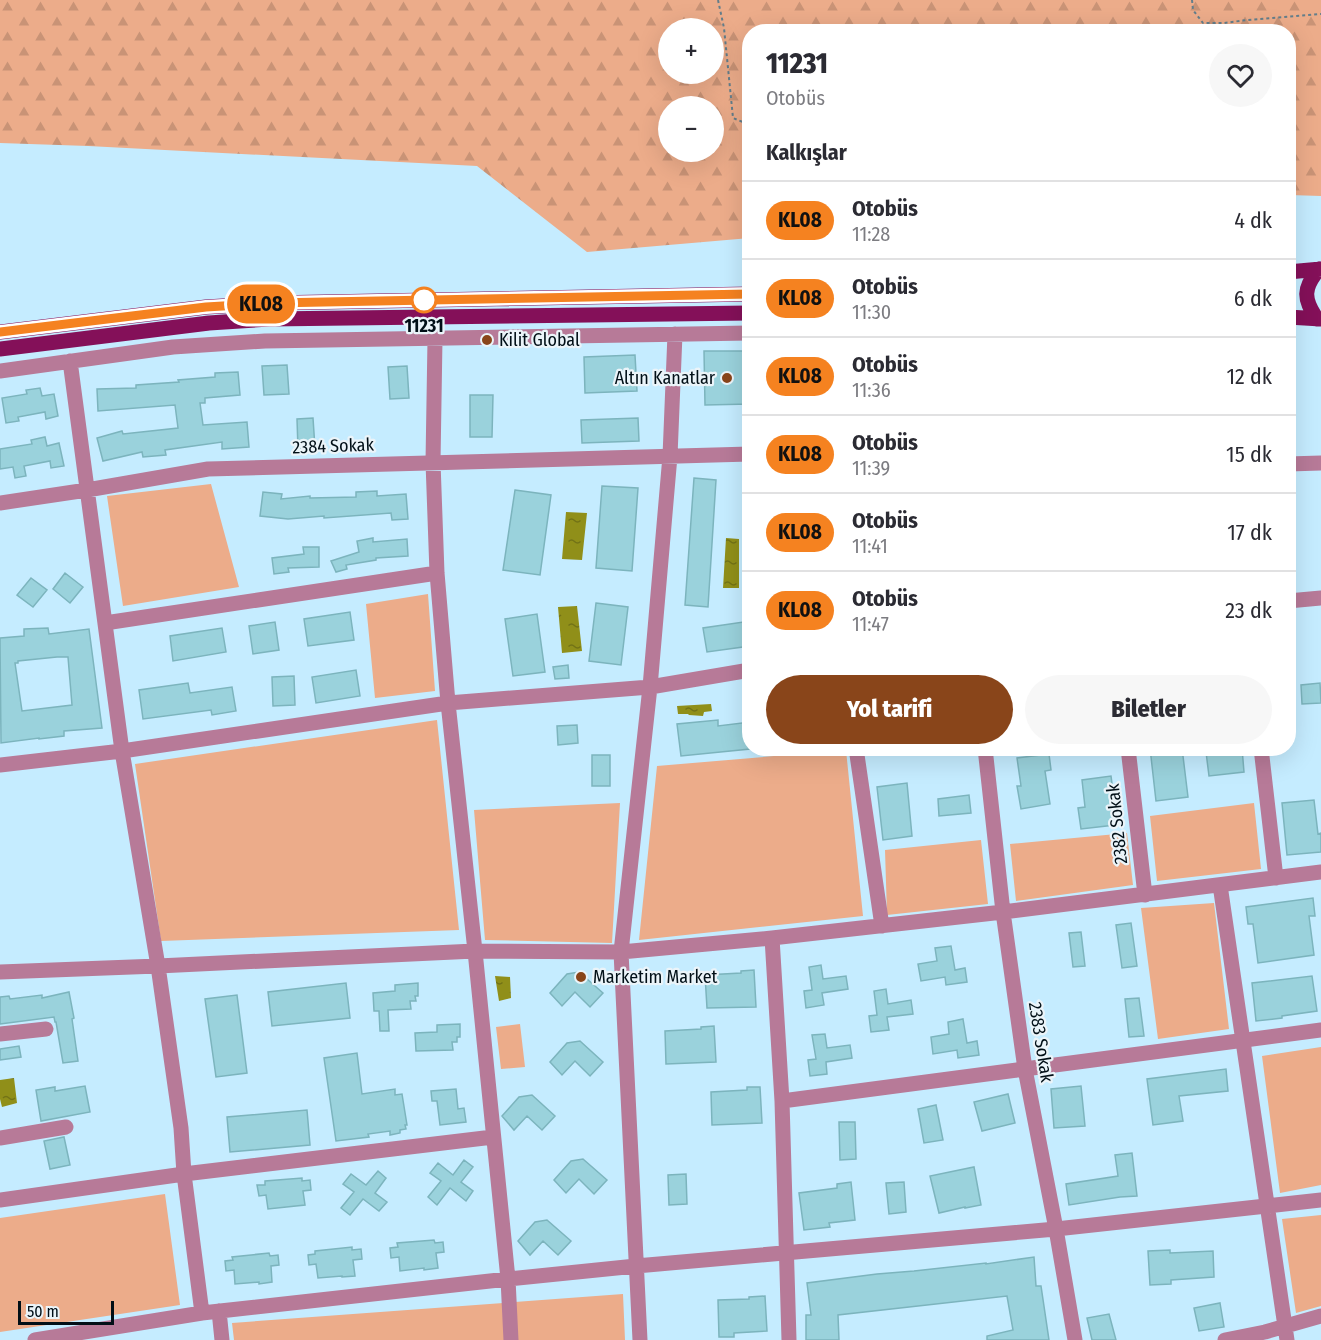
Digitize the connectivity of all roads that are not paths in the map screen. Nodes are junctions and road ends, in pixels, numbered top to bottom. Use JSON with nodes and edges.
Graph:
{"nodes":[{"id":1,"x":1320,"y":269,"type":"edge"},
{"id":2,"x":1296,"y":271,"type":"edge"},
{"id":3,"x":742,"y":294,"type":"edge"},
{"id":4,"x":742,"y":313,"type":"edge"},
{"id":5,"x":1296,"y":318,"type":"edge"},
{"id":6,"x":1320,"y":321,"type":"edge"},
{"id":7,"x":0,"y":332,"type":"edge"},
{"id":8,"x":742,"y":333,"type":"edge"},
{"id":9,"x":675,"y":334,"type":"junction"},
{"id":10,"x":435,"y":339,"type":"junction"},
{"id":11,"x":0,"y":349,"type":"edge"},
{"id":12,"x":70,"y":361,"type":"junction"},
{"id":13,"x":0,"y":371,"type":"edge"},
{"id":14,"x":742,"y":454,"type":"edge"},
{"id":15,"x":670,"y":456,"type":"junction"},
{"id":16,"x":433,"y":462,"type":"junction"},
{"id":17,"x":1321,"y":463,"type":"edge"},
{"id":18,"x":1296,"y":464,"type":"edge"},
{"id":19,"x":87,"y":490,"type":"junction"},
{"id":20,"x":0,"y":503,"type":"edge"},
{"id":21,"x":437,"y":573,"type":"junction"},
{"id":22,"x":1321,"y":598,"type":"edge"},
{"id":23,"x":1296,"y":600,"type":"edge"},
{"id":24,"x":105,"y":623,"type":"junction"},
{"id":25,"x":742,"y":671,"type":"edge"},
{"id":26,"x":650,"y":687,"type":"junction"},
{"id":27,"x":448,"y":703,"type":"junction"},
{"id":28,"x":122,"y":751,"type":"junction"},
{"id":29,"x":857,"y":756,"type":"edge"},
{"id":30,"x":985,"y":756,"type":"edge"},
{"id":31,"x":1129,"y":756,"type":"edge"},
{"id":32,"x":1262,"y":756,"type":"edge"},
{"id":33,"x":0,"y":765,"type":"edge"},
{"id":34,"x":1321,"y":872,"type":"edge"},
{"id":35,"x":1276,"y":878,"type":"junction"},
{"id":36,"x":1220,"y":885,"type":"junction"},
{"id":37,"x":1145,"y":895,"type":"junction"},
{"id":38,"x":1003,"y":912,"type":"junction"},
{"id":39,"x":882,"y":926,"type":"junction"},
{"id":40,"x":772,"y":938,"type":"junction"},
{"id":41,"x":475,"y":951,"type":"junction"},
{"id":42,"x":621,"y":952,"type":"junction"},
{"id":43,"x":158,"y":966,"type":"junction"},
{"id":44,"x":0,"y":972,"type":"edge"},
{"id":45,"x":46,"y":1029,"type":"dead end"},
{"id":46,"x":1321,"y":1030,"type":"edge"},
{"id":47,"x":0,"y":1034,"type":"edge"},
{"id":48,"x":1243,"y":1040,"type":"junction"},
{"id":49,"x":1024,"y":1069,"type":"junction"},
{"id":50,"x":782,"y":1101,"type":"junction"},
{"id":51,"x":66,"y":1127,"type":"dead end"},
{"id":52,"x":493,"y":1137,"type":"junction"},
{"id":53,"x":0,"y":1138,"type":"edge"},
{"id":54,"x":184,"y":1174,"type":"junction"},
{"id":55,"x":0,"y":1200,"type":"edge"},
{"id":56,"x":1321,"y":1200,"type":"edge"},
{"id":57,"x":1268,"y":1206,"type":"junction"},
{"id":58,"x":1056,"y":1229,"type":"junction"},
{"id":59,"x":788,"y":1253,"type":"junction"},
{"id":60,"x":636,"y":1266,"type":"junction"},
{"id":61,"x":508,"y":1279,"type":"junction"},
{"id":62,"x":219,"y":1311,"type":"junction"},
{"id":63,"x":202,"y":1313,"type":"junction"},
{"id":64,"x":1321,"y":1316,"type":"edge"},
{"id":65,"x":1286,"y":1333,"type":"edge"},
{"id":66,"x":35,"y":1340,"type":"edge"},
{"id":67,"x":222,"y":1340,"type":"edge"},
{"id":68,"x":511,"y":1340,"type":"edge"},
{"id":69,"x":640,"y":1340,"type":"edge"},
{"id":70,"x":789,"y":1340,"type":"edge"},
{"id":71,"x":1075,"y":1340,"type":"edge"},
{"id":72,"x":1225,"y":1340,"type":"edge"}],
"edges":[{"from":1,"to":2,"type":"main road"},
{"from":1,"to":6,"type":"main road"},
{"from":3,"to":7,"type":"main road"},
{"from":4,"to":11,"type":"main road"},
{"from":5,"to":6,"type":"main road"},
{"from":8,"to":9,"type":"street"},
{"from":9,"to":10,"type":"street"},
{"from":9,"to":15,"type":"street"},
{"from":10,"to":12,"type":"street"},
{"from":10,"to":16,"type":"street"},
{"from":12,"to":13,"type":"street"},
{"from":12,"to":19,"type":"street"},
{"from":14,"to":15,"type":"street","name":"2384 Sokak"},
{"from":15,"to":16,"type":"street","name":"2384 Sokak"},
{"from":15,"to":26,"type":"street"},
{"from":16,"to":19,"type":"street","name":"2384 Sokak"},
{"from":16,"to":21,"type":"street"},
{"from":17,"to":18,"type":"street"},
{"from":19,"to":20,"type":"street","name":"2384 Sokak"},
{"from":19,"to":24,"type":"street"},
{"from":21,"to":24,"type":"street"},
{"from":21,"to":27,"type":"street"},
{"from":22,"to":23,"type":"street"},
{"from":24,"to":28,"type":"street"},
{"from":25,"to":26,"type":"street"},
{"from":26,"to":27,"type":"street"},
{"from":26,"to":42,"type":"street"},
{"from":27,"to":28,"type":"street"},
{"from":27,"to":41,"type":"street"},
{"from":28,"to":33,"type":"street"},
{"from":28,"to":43,"type":"street"},
{"from":29,"to":39,"type":"street"},
{"from":30,"to":38,"type":"street","name":"2383 Sokak"},
{"from":31,"to":37,"type":"street","name":"2382 Sokak"},
{"from":32,"to":35,"type":"street"},
{"from":34,"to":35,"type":"street"},
{"from":35,"to":36,"type":"street"},
{"from":36,"to":37,"type":"street"},
{"from":36,"to":48,"type":"street"},
{"from":37,"to":38,"type":"street"},
{"from":38,"to":39,"type":"street"},
{"from":38,"to":49,"type":"street","name":"2383 Sokak"},
{"from":39,"to":40,"type":"street"},
{"from":40,"to":42,"type":"street"},
{"from":40,"to":50,"type":"street"},
{"from":41,"to":42,"type":"street"},
{"from":41,"to":43,"type":"street"},
{"from":41,"to":52,"type":"street"},
{"from":42,"to":60,"type":"street"},
{"from":43,"to":44,"type":"street"},
{"from":43,"to":54,"type":"street"},
{"from":45,"to":47,"type":"street"},
{"from":46,"to":48,"type":"street"},
{"from":48,"to":49,"type":"street"},
{"from":48,"to":57,"type":"street"},
{"from":49,"to":50,"type":"street"},
{"from":49,"to":58,"type":"street","name":"2383 Sokak"},
{"from":50,"to":59,"type":"street"},
{"from":51,"to":53,"type":"street"},
{"from":52,"to":54,"type":"street"},
{"from":52,"to":61,"type":"street"},
{"from":54,"to":55,"type":"street"},
{"from":54,"to":63,"type":"street"},
{"from":56,"to":57,"type":"street"},
{"from":57,"to":58,"type":"street"},
{"from":57,"to":65,"type":"street"},
{"from":58,"to":59,"type":"street"},
{"from":58,"to":71,"type":"street","name":"2383 Sokak"},
{"from":59,"to":60,"type":"street"},
{"from":59,"to":70,"type":"street"},
{"from":60,"to":61,"type":"street"},
{"from":60,"to":69,"type":"street"},
{"from":61,"to":62,"type":"street"},
{"from":61,"to":68,"type":"street"},
{"from":62,"to":63,"type":"street"},
{"from":62,"to":67,"type":"street"},
{"from":63,"to":66,"type":"street"},
{"from":64,"to":65,"type":"street"},
{"from":65,"to":72,"type":"street"}]}
